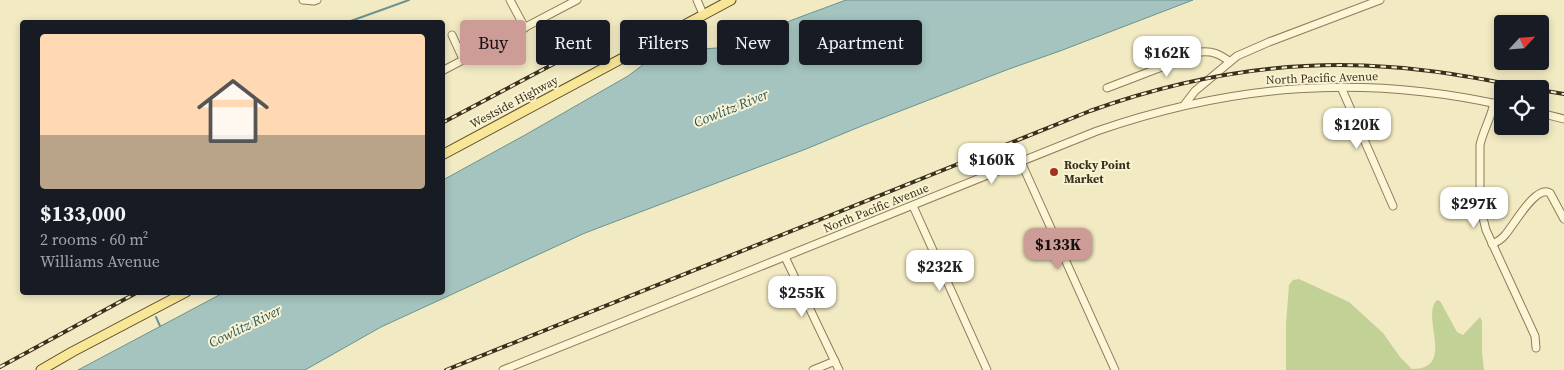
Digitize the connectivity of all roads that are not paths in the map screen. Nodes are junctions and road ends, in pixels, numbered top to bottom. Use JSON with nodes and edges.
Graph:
{"nodes":[{"id":1,"x":303,"y":0,"type":"edge"},
{"id":2,"x":316,"y":0,"type":"edge"},
{"id":3,"x":510,"y":0,"type":"edge"},
{"id":4,"x":577,"y":0,"type":"edge"},
{"id":5,"x":697,"y":0,"type":"edge"},
{"id":6,"x":730,"y":0,"type":"edge"},
{"id":7,"x":1380,"y":0,"type":"edge"},
{"id":8,"x":704,"y":14,"type":"junction"},
{"id":9,"x":521,"y":20,"type":"edge"},
{"id":10,"x":526,"y":27,"type":"edge"},
{"id":11,"x":452,"y":36,"type":"dead end"},
{"id":12,"x":460,"y":53,"type":"edge"},
{"id":13,"x":460,"y":61,"type":"edge"},
{"id":14,"x":1229,"y":61,"type":"junction"},
{"id":15,"x":445,"y":69,"type":"edge"},
{"id":16,"x":1341,"y":86,"type":"junction"},
{"id":17,"x":1107,"y":88,"type":"dead end"},
{"id":18,"x":1494,"y":103,"type":"joint"},
{"id":19,"x":1185,"y":104,"type":"junction"},
{"id":20,"x":1549,"y":115,"type":"edge"},
{"id":21,"x":1564,"y":119,"type":"edge"},
{"id":22,"x":445,"y":153,"type":"edge"},
{"id":23,"x":1021,"y":162,"type":"junction"},
{"id":24,"x":912,"y":206,"type":"junction"},
{"id":25,"x":1393,"y":206,"type":"dead end"},
{"id":26,"x":1564,"y":220,"type":"edge"},
{"id":27,"x":1492,"y":244,"type":"junction"},
{"id":28,"x":785,"y":257,"type":"junction"},
{"id":29,"x":180,"y":295,"type":"edge"},
{"id":30,"x":1536,"y":348,"type":"dead end"},
{"id":31,"x":835,"y":361,"type":"junction"},
{"id":32,"x":41,"y":370,"type":"edge"},
{"id":33,"x":503,"y":370,"type":"edge"},
{"id":34,"x":813,"y":370,"type":"edge"},
{"id":35,"x":839,"y":370,"type":"edge"},
{"id":36,"x":987,"y":370,"type":"edge"},
{"id":37,"x":1115,"y":370,"type":"edge"}],
"edges":[{"from":1,"to":2,"type":"street"},
{"from":3,"to":9,"type":"street"},
{"from":4,"to":10,"type":"street"},
{"from":5,"to":8,"type":"street"},
{"from":6,"to":8,"type":"main road","name":"Westside Highway"},
{"from":7,"to":14,"type":"street"},
{"from":8,"to":22,"type":"main road","name":"Westside Highway"},
{"from":11,"to":12,"type":"street"},
{"from":13,"to":15,"type":"street"},
{"from":14,"to":17,"type":"street"},
{"from":14,"to":19,"type":"street"},
{"from":16,"to":18,"type":"street","name":"North Pacific Avenue"},
{"from":16,"to":19,"type":"street","name":"North Pacific Avenue"},
{"from":16,"to":25,"type":"street"},
{"from":18,"to":27,"type":"street"},
{"from":19,"to":23,"type":"street","name":"North Pacific Avenue"},
{"from":20,"to":21,"type":"street"},
{"from":23,"to":24,"type":"street","name":"North Pacific Avenue"},
{"from":23,"to":37,"type":"street"},
{"from":24,"to":28,"type":"street","name":"North Pacific Avenue"},
{"from":24,"to":36,"type":"street"},
{"from":26,"to":27,"type":"street"},
{"from":27,"to":30,"type":"street"},
{"from":28,"to":31,"type":"street"},
{"from":28,"to":33,"type":"street","name":"North Pacific Avenue"},
{"from":29,"to":32,"type":"main road"},
{"from":31,"to":34,"type":"street"},
{"from":31,"to":35,"type":"street"}]}
